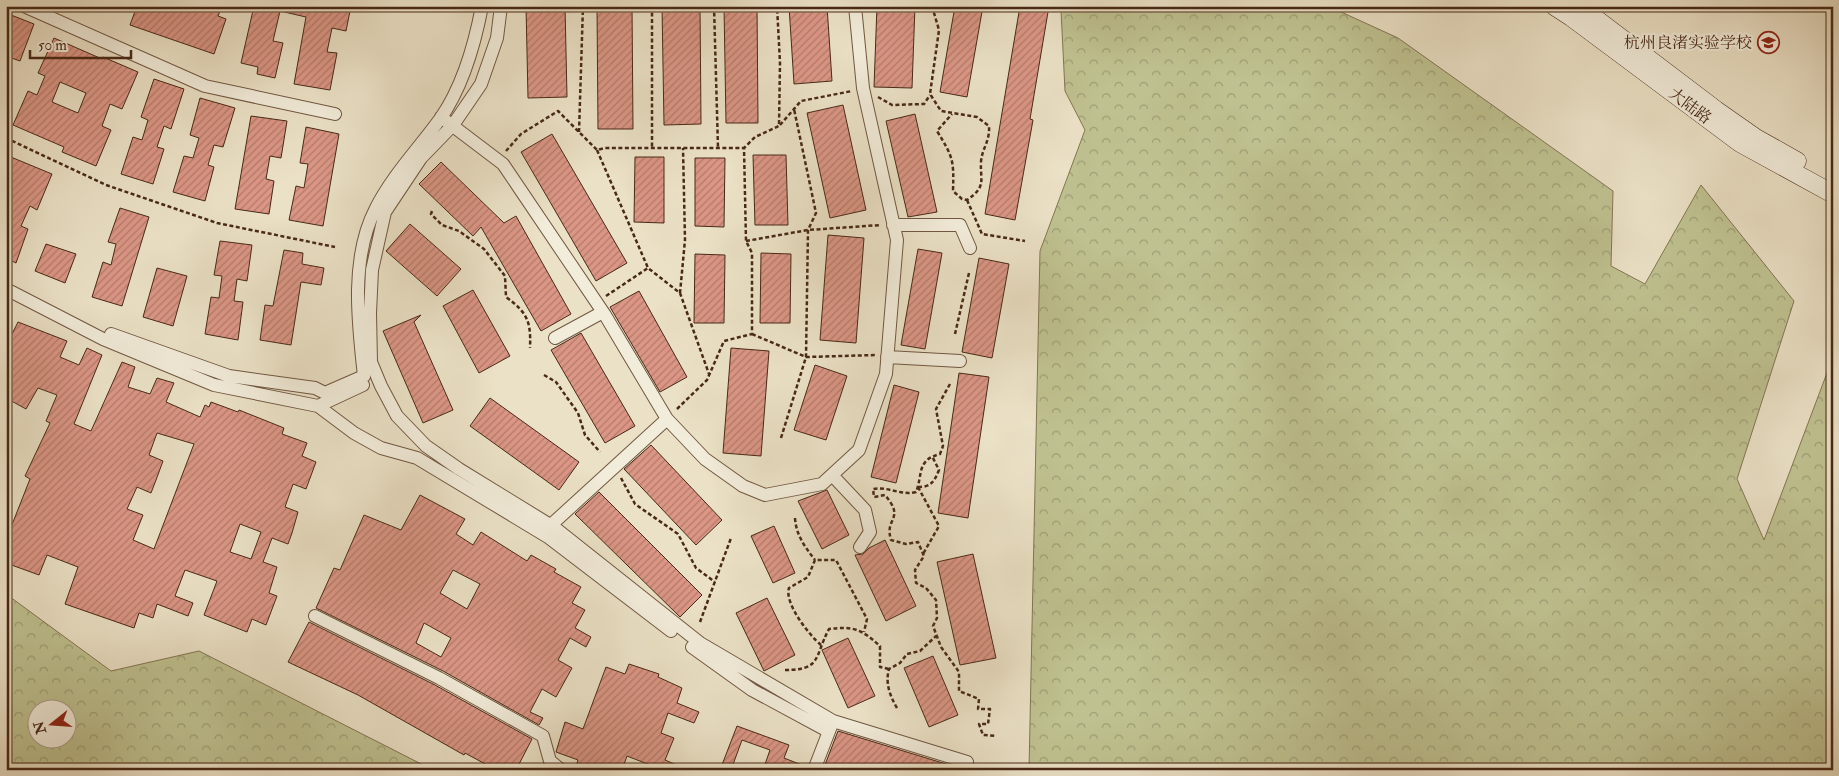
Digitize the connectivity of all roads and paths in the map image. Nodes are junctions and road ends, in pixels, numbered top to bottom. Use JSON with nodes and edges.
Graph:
{"nodes":[{"id":1,"x":24,"y":6,"type":"edge"},
{"id":2,"x":482,"y":6,"type":"edge"},
{"id":3,"x":501,"y":6,"type":"edge"},
{"id":4,"x":583,"y":6,"type":"edge"},
{"id":5,"x":652,"y":6,"type":"edge"},
{"id":6,"x":714,"y":6,"type":"edge"},
{"id":7,"x":777,"y":6,"type":"edge"},
{"id":8,"x":855,"y":6,"type":"edge"},
{"id":9,"x":932,"y":6,"type":"edge"},
{"id":10,"x":1554,"y":6,"type":"edge"},
{"id":11,"x":1579,"y":6,"type":"edge"},
{"id":12,"x":863,"y":88,"type":"junction"},
{"id":13,"x":930,"y":94,"type":"junction"},
{"id":14,"x":794,"y":109,"type":"junction"},
{"id":15,"x":335,"y":114,"type":"dead end"},
{"id":16,"x":952,"y":114,"type":"junction"},
{"id":17,"x":441,"y":117,"type":"junction"},
{"id":18,"x":453,"y":125,"type":"junction"},
{"id":19,"x":779,"y":126,"type":"junction"},
{"id":20,"x":579,"y":132,"type":"junction"},
{"id":21,"x":6,"y":138,"type":"edge"},
{"id":22,"x":652,"y":148,"type":"junction"},
{"id":23,"x":683,"y":148,"type":"junction"},
{"id":24,"x":718,"y":148,"type":"junction"},
{"id":25,"x":744,"y":148,"type":"junction"},
{"id":26,"x":596,"y":150,"type":"junction"},
{"id":27,"x":498,"y":160,"type":"junction"},
{"id":28,"x":1833,"y":181,"type":"edge"},
{"id":29,"x":1833,"y":194,"type":"edge"},
{"id":30,"x":967,"y":200,"type":"junction"},
{"id":31,"x":432,"y":211,"type":"dead end"},
{"id":32,"x":893,"y":224,"type":"junction"},
{"id":33,"x":808,"y":230,"type":"junction"},
{"id":34,"x":746,"y":241,"type":"junction"},
{"id":35,"x":1025,"y":241,"type":"dead end"},
{"id":36,"x":334,"y":247,"type":"dead end"},
{"id":37,"x":970,"y":248,"type":"dead end"},
{"id":38,"x":648,"y":268,"type":"junction"},
{"id":39,"x":969,"y":272,"type":"dead end"},
{"id":40,"x":6,"y":282,"type":"edge"},
{"id":41,"x":6,"y":289,"type":"edge"},
{"id":42,"x":680,"y":293,"type":"junction"},
{"id":43,"x":604,"y":297,"type":"dead end"},
{"id":44,"x":603,"y":312,"type":"junction"},
{"id":45,"x":752,"y":334,"type":"junction"},
{"id":46,"x":955,"y":334,"type":"dead end"},
{"id":47,"x":555,"y":338,"type":"dead end"},
{"id":48,"x":530,"y":348,"type":"dead end"},
{"id":49,"x":887,"y":356,"type":"junction"},
{"id":50,"x":806,"y":357,"type":"junction"},
{"id":51,"x":960,"y":361,"type":"dead end"},
{"id":52,"x":709,"y":374,"type":"junction"},
{"id":53,"x":544,"y":375,"type":"dead end"},
{"id":54,"x":378,"y":379,"type":"junction"},
{"id":55,"x":950,"y":384,"type":"dead end"},
{"id":56,"x":318,"y":406,"type":"junction"},
{"id":57,"x":667,"y":419,"type":"junction"},
{"id":58,"x":782,"y":438,"type":"dead end"},
{"id":59,"x":600,"y":452,"type":"dead end"},
{"id":60,"x":932,"y":456,"type":"junction"},
{"id":61,"x":618,"y":474,"type":"dead end"},
{"id":62,"x":832,"y":475,"type":"junction"},
{"id":63,"x":918,"y":488,"type":"junction"},
{"id":64,"x":795,"y":518,"type":"dead end"},
{"id":65,"x":551,"y":525,"type":"junction"},
{"id":66,"x":731,"y":538,"type":"dead end"},
{"id":67,"x":860,"y":548,"type":"dead end"},
{"id":68,"x":924,"y":554,"type":"junction"},
{"id":69,"x":816,"y":560,"type":"junction"},
{"id":70,"x":715,"y":582,"type":"junction"},
{"id":71,"x":315,"y":616,"type":"dead end"},
{"id":72,"x":700,"y":622,"type":"dead end"},
{"id":73,"x":864,"y":632,"type":"junction"},
{"id":74,"x":936,"y":636,"type":"junction"},
{"id":75,"x":821,"y":645,"type":"junction"},
{"id":76,"x":889,"y":669,"type":"junction"},
{"id":77,"x":785,"y":670,"type":"dead end"},
{"id":78,"x":897,"y":708,"type":"dead end"},
{"id":79,"x":831,"y":726,"type":"junction"},
{"id":80,"x":996,"y":736,"type":"dead end"},
{"id":81,"x":967,"y":762,"type":"dead end"},
{"id":82,"x":561,"y":770,"type":"edge"},
{"id":83,"x":814,"y":770,"type":"edge"}],
"edges":[{"from":1,"to":15,"type":"street"},
{"from":2,"to":17,"type":"street"},
{"from":3,"to":18,"type":"street"},
{"from":4,"to":20,"type":"path"},
{"from":5,"to":22,"type":"path"},
{"from":6,"to":24,"type":"path"},
{"from":7,"to":19,"type":"path"},
{"from":8,"to":12,"type":"street"},
{"from":9,"to":13,"type":"path"},
{"from":10,"to":29,"type":"main road","name":"大陆路"},
{"from":11,"to":28,"type":"main road","name":"大陆路"},
{"from":12,"to":13,"type":"path"},
{"from":12,"to":14,"type":"path"},
{"from":12,"to":32,"type":"street"},
{"from":13,"to":16,"type":"path"},
{"from":14,"to":19,"type":"path"},
{"from":14,"to":33,"type":"path"},
{"from":16,"to":30,"type":"path"},
{"from":16,"to":30,"type":"path"},
{"from":17,"to":18,"type":"street"},
{"from":17,"to":40,"type":"street"},
{"from":18,"to":27,"type":"street"},
{"from":18,"to":54,"type":"street"},
{"from":19,"to":25,"type":"path"},
{"from":20,"to":26,"type":"path"},
{"from":20,"to":27,"type":"path"},
{"from":21,"to":36,"type":"path"},
{"from":22,"to":23,"type":"path"},
{"from":22,"to":26,"type":"path"},
{"from":23,"to":24,"type":"path"},
{"from":23,"to":42,"type":"path"},
{"from":24,"to":25,"type":"path"},
{"from":25,"to":34,"type":"path"},
{"from":26,"to":38,"type":"path"},
{"from":27,"to":44,"type":"street"},
{"from":30,"to":35,"type":"path"},
{"from":31,"to":48,"type":"path"},
{"from":32,"to":33,"type":"path"},
{"from":32,"to":37,"type":"street"},
{"from":32,"to":49,"type":"street"},
{"from":33,"to":34,"type":"path"},
{"from":33,"to":50,"type":"path"},
{"from":34,"to":45,"type":"path"},
{"from":38,"to":42,"type":"path"},
{"from":38,"to":43,"type":"path"},
{"from":39,"to":46,"type":"path"},
{"from":41,"to":56,"type":"street"},
{"from":42,"to":52,"type":"path"},
{"from":44,"to":47,"type":"street"},
{"from":44,"to":57,"type":"street"},
{"from":45,"to":50,"type":"path"},
{"from":45,"to":52,"type":"path"},
{"from":49,"to":50,"type":"path"},
{"from":49,"to":51,"type":"street"},
{"from":49,"to":62,"type":"street"},
{"from":50,"to":58,"type":"path"},
{"from":52,"to":57,"type":"path"},
{"from":53,"to":59,"type":"path"},
{"from":54,"to":56,"type":"street"},
{"from":54,"to":65,"type":"street"},
{"from":55,"to":60,"type":"path"},
{"from":56,"to":79,"type":"street"},
{"from":57,"to":62,"type":"street"},
{"from":57,"to":65,"type":"street"},
{"from":60,"to":63,"type":"path"},
{"from":60,"to":63,"type":"path"},
{"from":61,"to":70,"type":"path"},
{"from":62,"to":67,"type":"street"},
{"from":63,"to":68,"type":"path"},
{"from":63,"to":68,"type":"path"},
{"from":64,"to":69,"type":"path"},
{"from":65,"to":79,"type":"street"},
{"from":66,"to":70,"type":"path"},
{"from":68,"to":74,"type":"path"},
{"from":69,"to":73,"type":"path"},
{"from":69,"to":75,"type":"path"},
{"from":70,"to":72,"type":"path"},
{"from":71,"to":82,"type":"street"},
{"from":73,"to":75,"type":"path"},
{"from":73,"to":76,"type":"path"},
{"from":74,"to":76,"type":"path"},
{"from":74,"to":80,"type":"path"},
{"from":75,"to":77,"type":"path"},
{"from":76,"to":78,"type":"path"},
{"from":79,"to":81,"type":"street"},
{"from":79,"to":83,"type":"street"}]}
